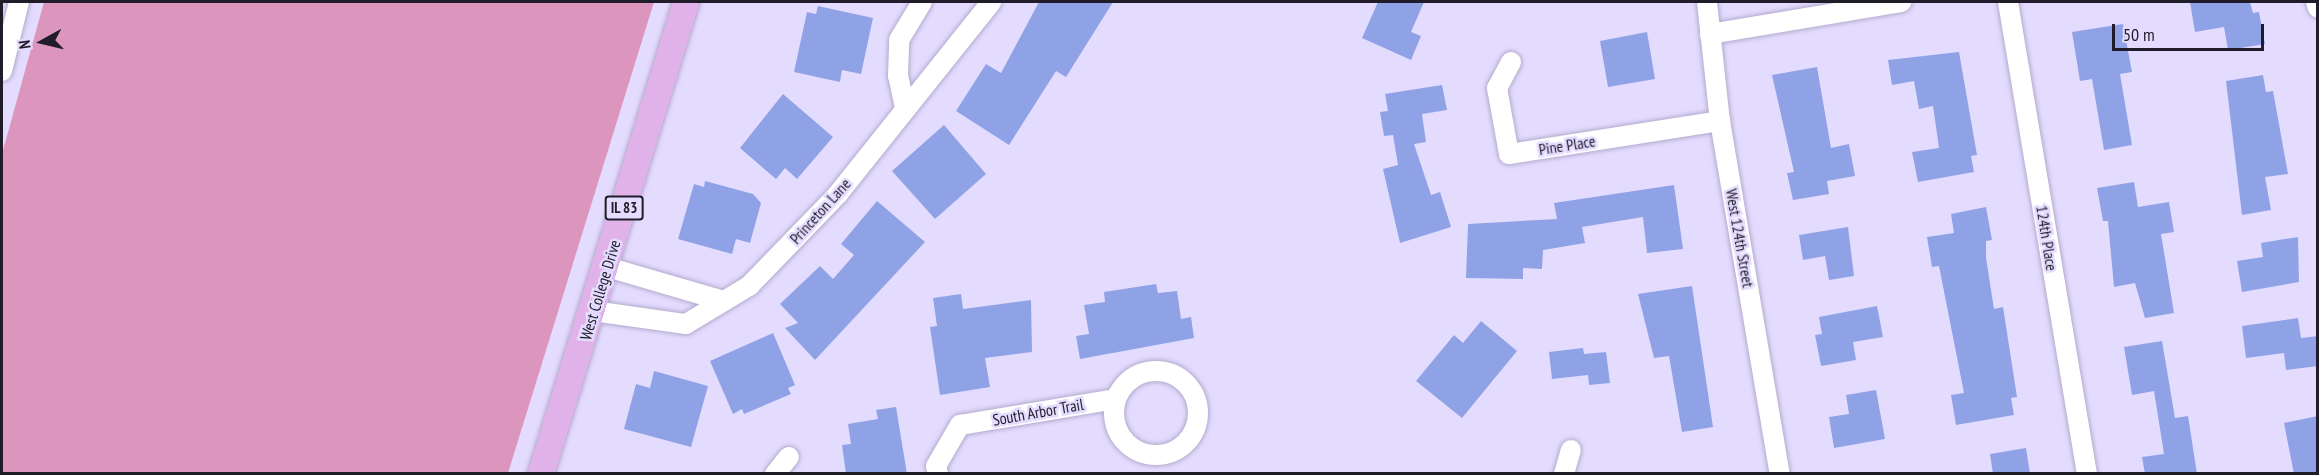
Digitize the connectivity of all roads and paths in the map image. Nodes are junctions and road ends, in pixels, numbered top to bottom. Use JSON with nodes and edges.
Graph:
{"nodes":[{"id":1,"x":19,"y":2,"type":"edge"},
{"id":2,"x":686,"y":2,"type":"edge"},
{"id":3,"x":922,"y":2,"type":"edge"},
{"id":4,"x":991,"y":2,"type":"edge"},
{"id":5,"x":1707,"y":2,"type":"edge"},
{"id":6,"x":1901,"y":2,"type":"edge"},
{"id":7,"x":2008,"y":2,"type":"edge"},
{"id":8,"x":2316,"y":2,"type":"edge"},
{"id":9,"x":2318,"y":8,"type":"edge"},
{"id":10,"x":1710,"y":34,"type":"junction"},
{"id":11,"x":1511,"y":62,"type":"dead end"},
{"id":12,"x":2,"y":72,"type":"edge"},
{"id":13,"x":905,"y":108,"type":"junction"},
{"id":14,"x":1720,"y":121,"type":"junction"},
{"id":15,"x":607,"y":267,"type":"junction"},
{"id":16,"x":724,"y":301,"type":"junction"},
{"id":17,"x":593,"y":311,"type":"junction"},
{"id":18,"x":1116,"y":399,"type":"junction"},
{"id":19,"x":1571,"y":450,"type":"dead end"},
{"id":20,"x":790,"y":465,"type":"edge"},
{"id":21,"x":541,"y":474,"type":"edge"},
{"id":22,"x":775,"y":474,"type":"edge"},
{"id":23,"x":938,"y":474,"type":"edge"},
{"id":24,"x":1564,"y":474,"type":"edge"},
{"id":25,"x":1780,"y":474,"type":"edge"},
{"id":26,"x":2087,"y":474,"type":"edge"}],
"edges":[{"from":1,"to":12,"type":"street"},
{"from":2,"to":15,"type":"main road","name":"West College Drive","number":"IL 83"},
{"from":3,"to":13,"type":"street"},
{"from":4,"to":13,"type":"street","name":"Princeton Lane"},
{"from":5,"to":10,"type":"street","name":"West 124th Street"},
{"from":6,"to":10,"type":"street"},
{"from":7,"to":26,"type":"street","name":"124th Place"},
{"from":8,"to":9,"type":"street"},
{"from":10,"to":14,"type":"street","name":"West 124th Street"},
{"from":11,"to":14,"type":"street","name":"Pine Place"},
{"from":13,"to":16,"type":"street","name":"Princeton Lane"},
{"from":14,"to":25,"type":"street","name":"West 124th Street"},
{"from":15,"to":16,"type":"street"},
{"from":15,"to":17,"type":"main road","name":"West College Drive","number":"IL 83"},
{"from":16,"to":17,"type":"street","name":"Princeton Lane"},
{"from":17,"to":21,"type":"main road","name":"West College Drive","number":"IL 83"},
{"from":18,"to":18,"type":"street"},
{"from":18,"to":23,"type":"street","name":"South Arbor Trail"},
{"from":19,"to":24,"type":"street"},
{"from":20,"to":22,"type":"street"}]}
